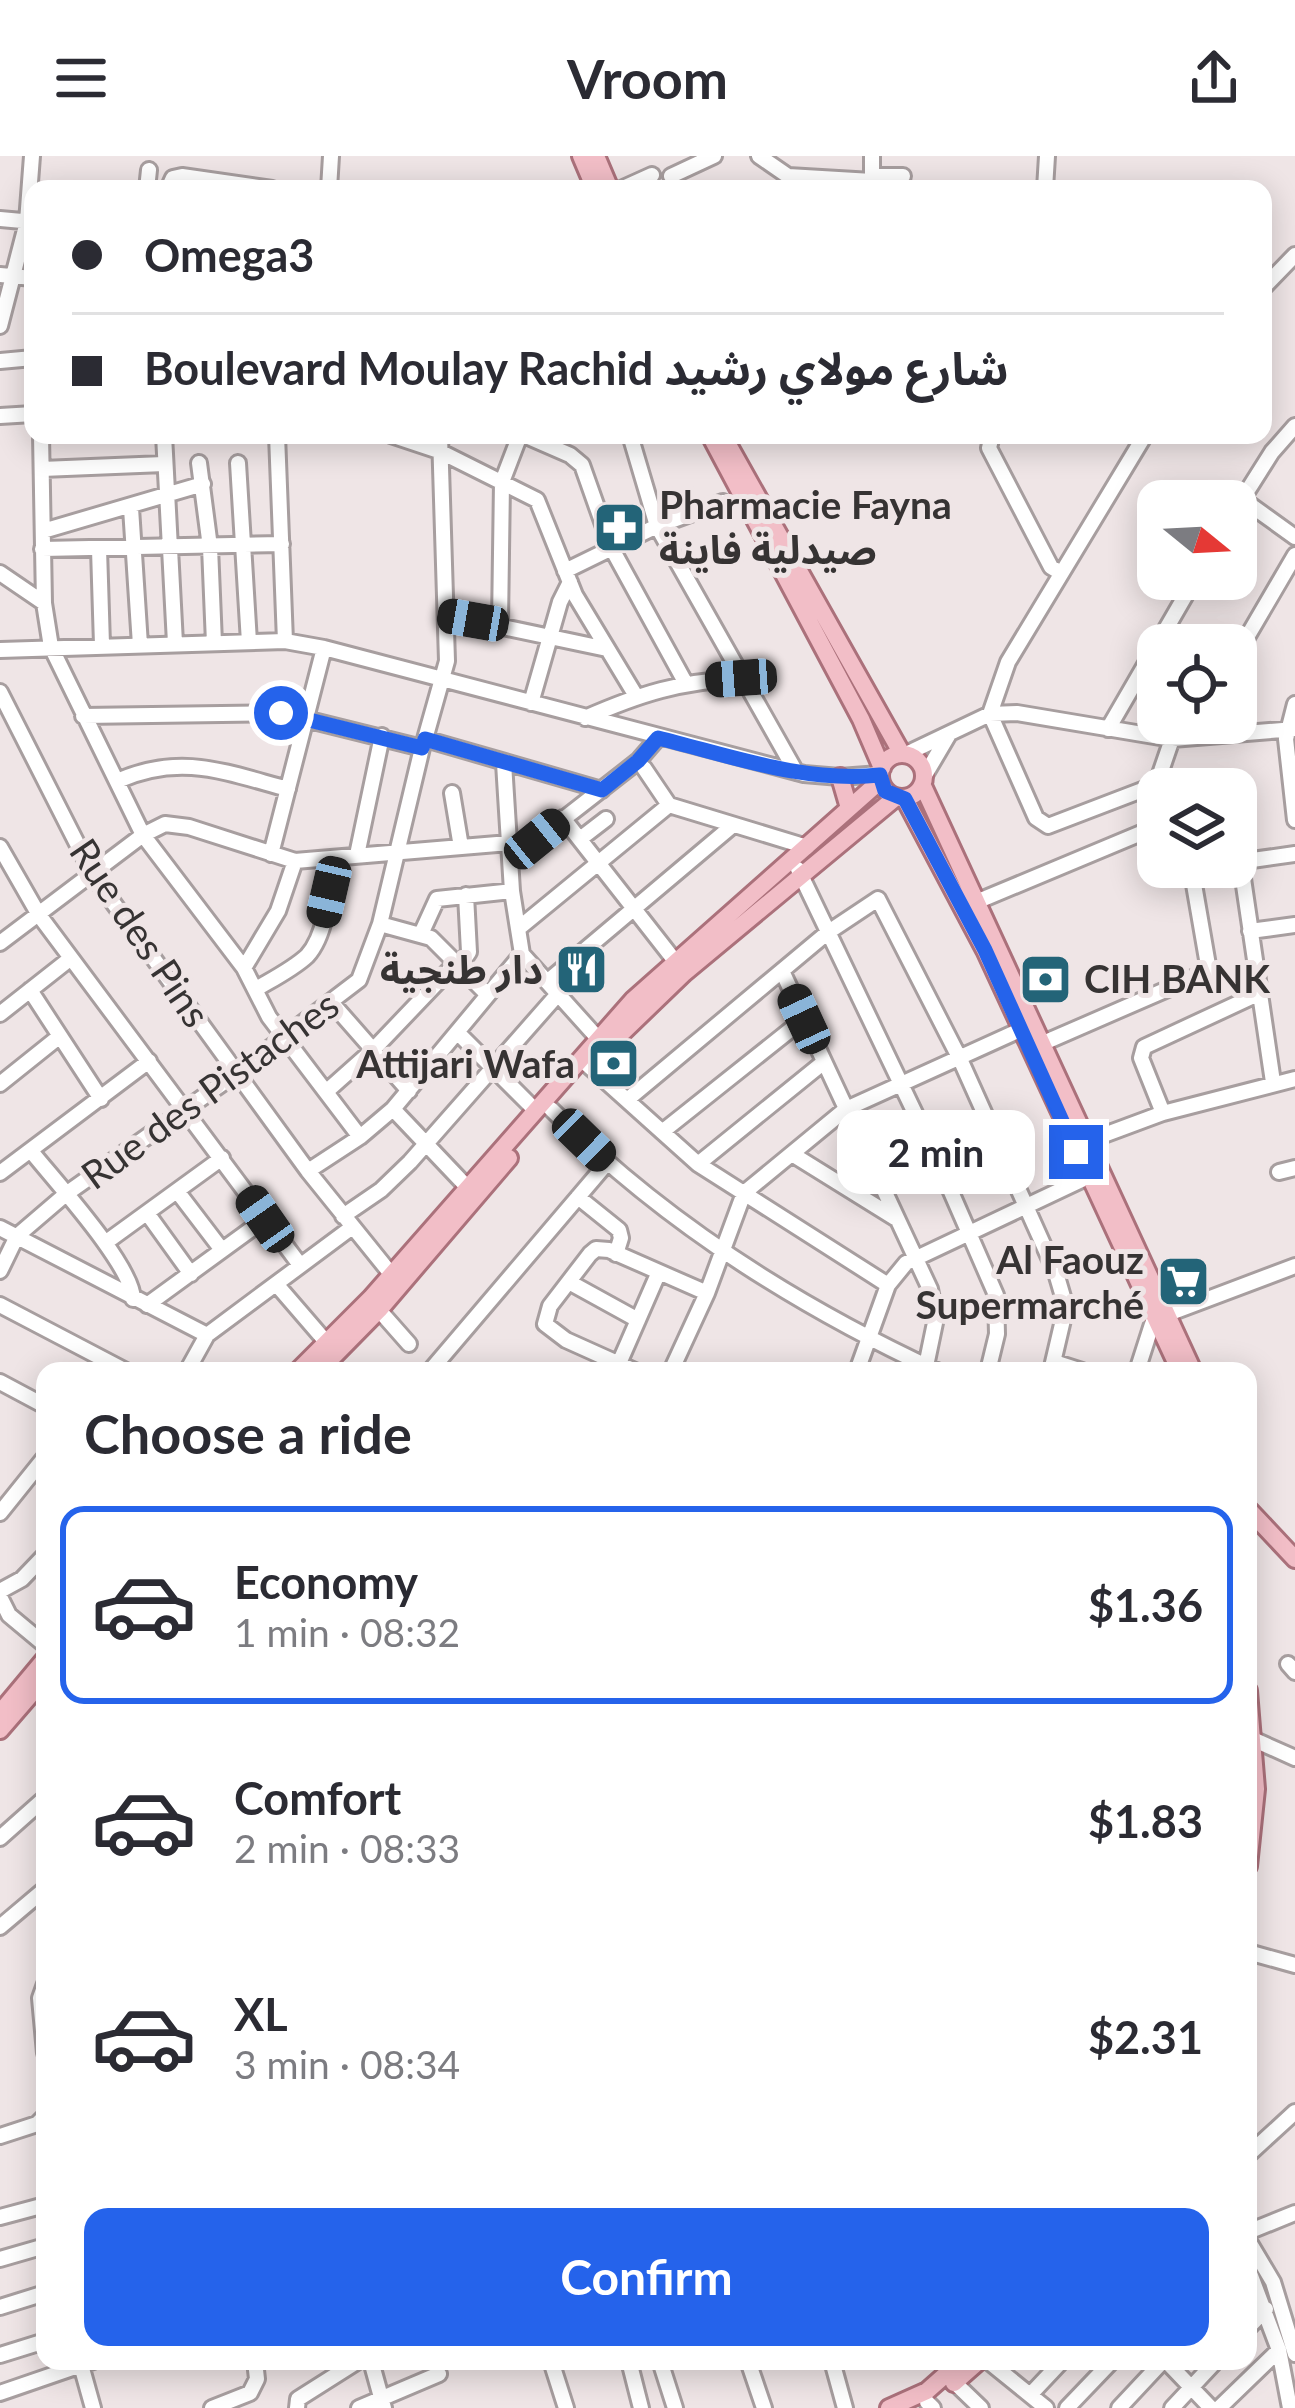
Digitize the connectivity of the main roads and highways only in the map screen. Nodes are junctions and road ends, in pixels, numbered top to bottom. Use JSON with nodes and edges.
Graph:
{"nodes":[{"id":1,"x":715,"y":444,"type":"edge"},
{"id":2,"x":728,"y":444,"type":"edge"},
{"id":3,"x":904,"y":754,"type":"junction"},
{"id":4,"x":880,"y":775,"type":"junction"},
{"id":5,"x":840,"y":778,"type":"road end"},
{"id":6,"x":924,"y":780,"type":"junction"},
{"id":7,"x":900,"y":798,"type":"junction"},
{"id":8,"x":849,"y":808,"type":"junction"},
{"id":9,"x":797,"y":867,"type":"junction"},
{"id":10,"x":543,"y":1109,"type":"junction"},
{"id":11,"x":1161,"y":1314,"type":"junction"},
{"id":12,"x":307,"y":1362,"type":"edge"},
{"id":13,"x":328,"y":1362,"type":"edge"},
{"id":14,"x":1177,"y":1362,"type":"edge"},
{"id":15,"x":1188,"y":1362,"type":"edge"},
{"id":16,"x":1257,"y":1514,"type":"edge"},
{"id":17,"x":1294,"y":1555,"type":"edge"},
{"id":18,"x":36,"y":1670,"type":"edge"},
{"id":19,"x":36,"y":1688,"type":"edge"},
{"id":20,"x":0,"y":1713,"type":"edge"},
{"id":21,"x":0,"y":1730,"type":"edge"},
{"id":22,"x":951,"y":2370,"type":"edge"},
{"id":23,"x":968,"y":2370,"type":"edge"},
{"id":24,"x":924,"y":2406,"type":"edge"},
{"id":25,"x":890,"y":2408,"type":"edge"}],
"edges":[{"from":1,"to":4,"type":"main road"},
{"from":2,"to":3,"type":"main road"},
{"from":3,"to":4,"type":"main road"},
{"from":3,"to":6,"type":"main road"},
{"from":4,"to":7,"type":"main road"},
{"from":4,"to":8,"type":"main road"},
{"from":5,"to":8,"type":"main road"},
{"from":6,"to":7,"type":"main road"},
{"from":6,"to":11,"type":"main road"},
{"from":7,"to":9,"type":"main road"},
{"from":7,"to":11,"type":"main road"},
{"from":8,"to":9,"type":"main road"},
{"from":9,"to":10,"type":"main road"},
{"from":10,"to":12,"type":"main road"},
{"from":10,"to":13,"type":"main road"},
{"from":11,"to":14,"type":"main road"},
{"from":11,"to":15,"type":"main road"},
{"from":16,"to":17,"type":"main road"},
{"from":18,"to":20,"type":"main road"},
{"from":19,"to":21,"type":"main road"},
{"from":22,"to":25,"type":"main road"},
{"from":23,"to":24,"type":"main road"}]}
